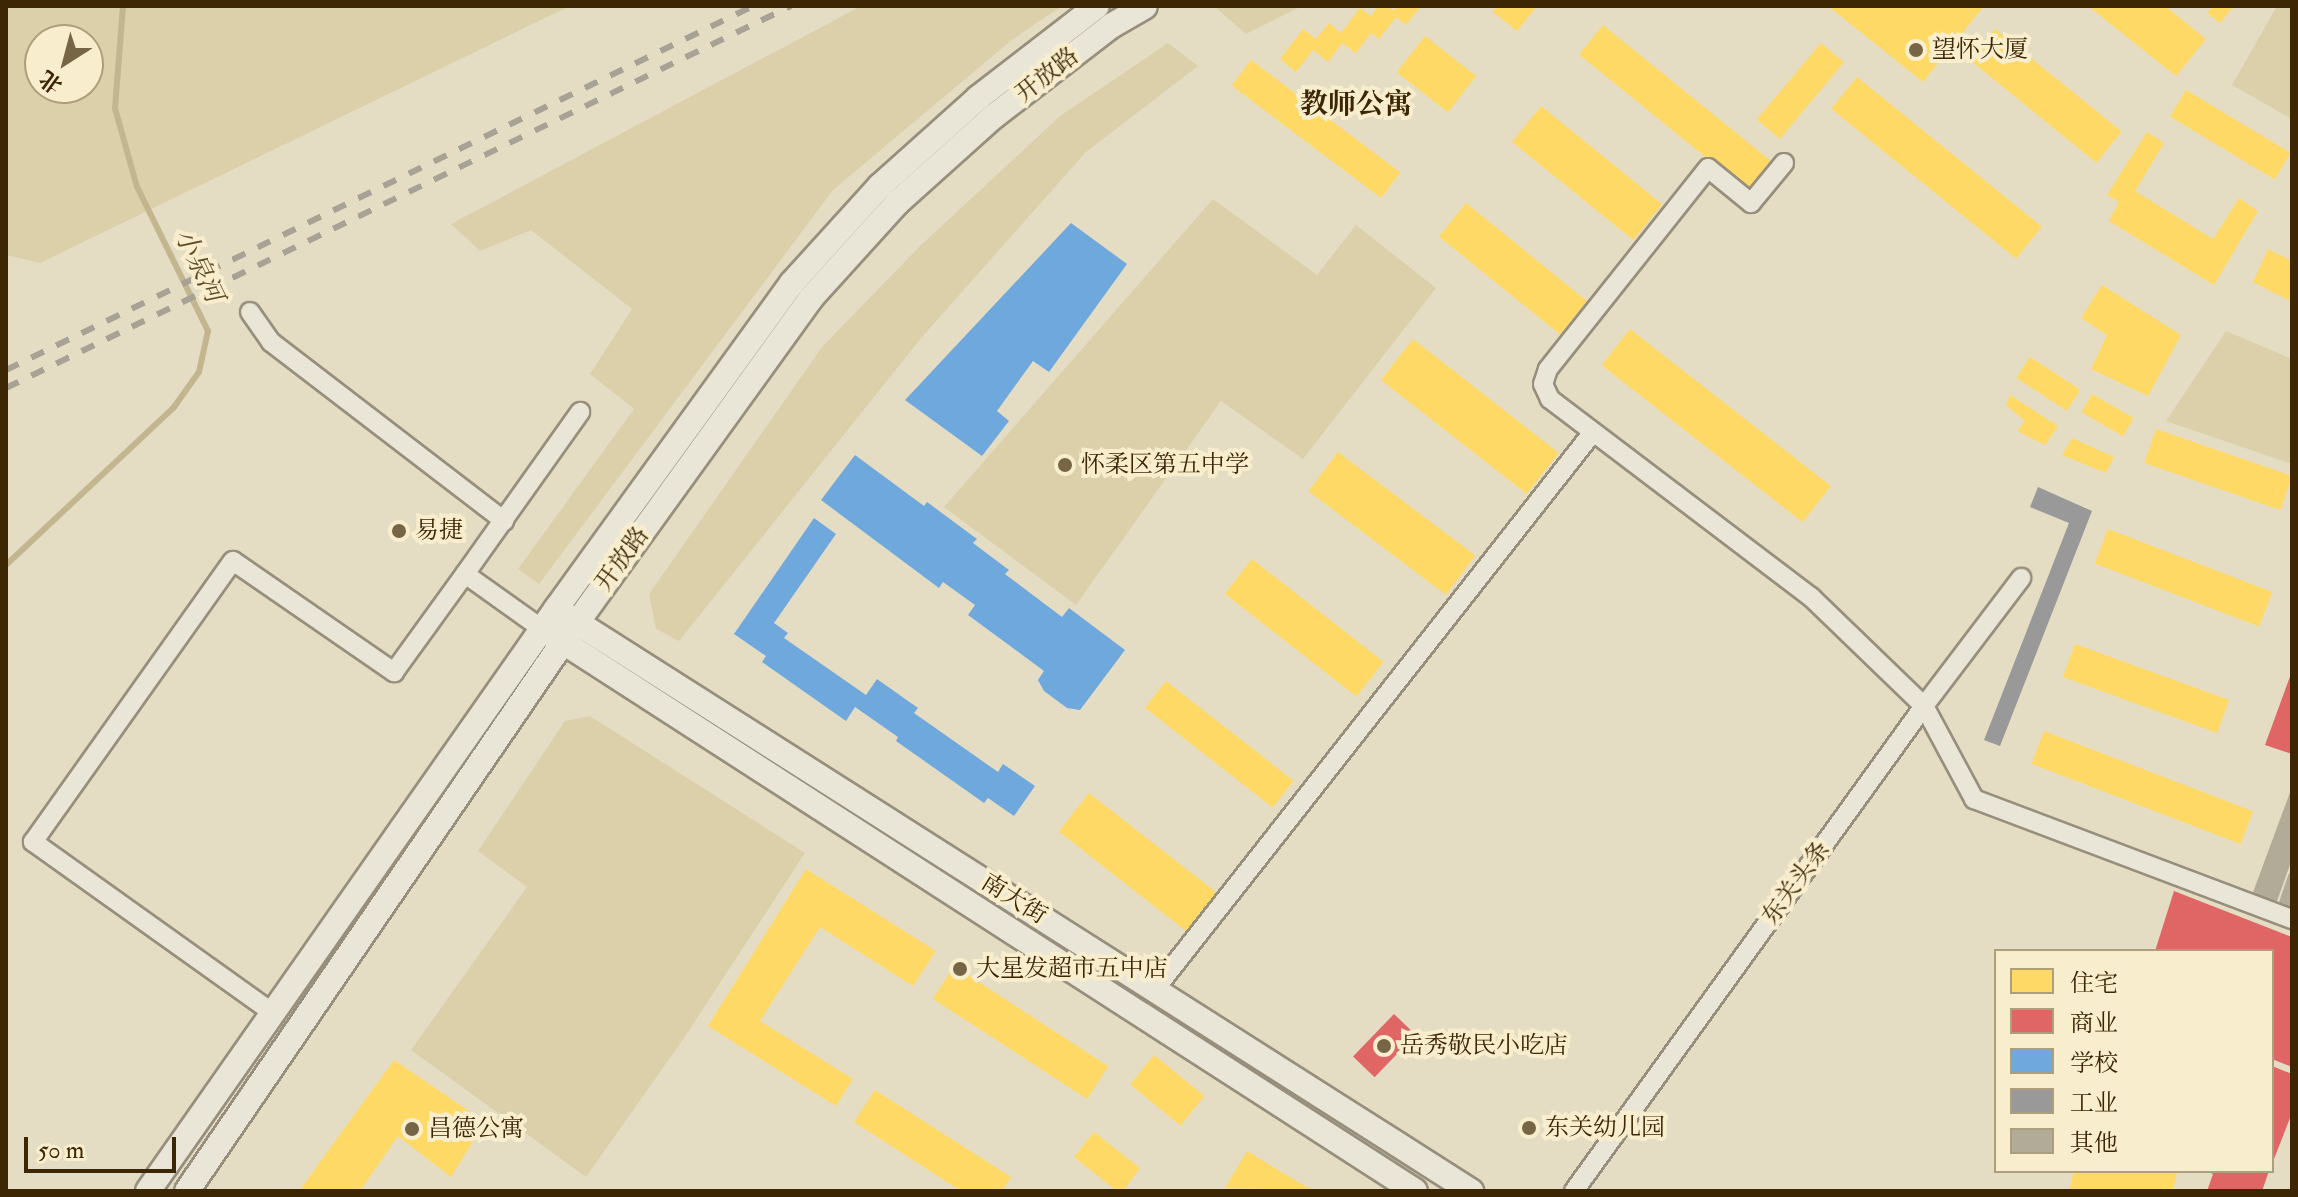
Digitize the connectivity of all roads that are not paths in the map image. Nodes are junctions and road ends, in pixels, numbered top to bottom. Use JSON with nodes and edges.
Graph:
{"nodes":[{"id":1,"x":1097,"y":6,"type":"edge"},
{"id":2,"x":1145,"y":6,"type":"edge"},
{"id":3,"x":1784,"y":163,"type":"dead end"},
{"id":4,"x":250,"y":312,"type":"dead end"},
{"id":5,"x":580,"y":412,"type":"dead end"},
{"id":6,"x":1593,"y":432,"type":"junction"},
{"id":7,"x":504,"y":521,"type":"junction"},
{"id":8,"x":465,"y":574,"type":"junction"},
{"id":9,"x":2021,"y":578,"type":"dead end"},
{"id":10,"x":560,"y":626,"type":"junction"},
{"id":11,"x":1924,"y":706,"type":"junction"},
{"id":12,"x":2292,"y":919,"type":"edge"},
{"id":13,"x":1156,"y":988,"type":"junction"},
{"id":14,"x":273,"y":1013,"type":"junction"},
{"id":15,"x":148,"y":1191,"type":"edge"},
{"id":16,"x":187,"y":1191,"type":"edge"},
{"id":17,"x":1415,"y":1191,"type":"edge"},
{"id":18,"x":1471,"y":1191,"type":"edge"},
{"id":19,"x":1574,"y":1191,"type":"edge"}],
"edges":[{"from":1,"to":10,"type":"main road","name":"开放路"},
{"from":2,"to":10,"type":"main road","name":"开放路"},
{"from":3,"to":6,"type":"street"},
{"from":4,"to":7,"type":"street"},
{"from":5,"to":7,"type":"street"},
{"from":6,"to":11,"type":"street"},
{"from":6,"to":13,"type":"street"},
{"from":7,"to":8,"type":"street"},
{"from":8,"to":10,"type":"street"},
{"from":8,"to":14,"type":"street"},
{"from":9,"to":11,"type":"street","name":"东关头条"},
{"from":10,"to":13,"type":"main road","name":"南大街"},
{"from":10,"to":14,"type":"main road","name":"开放路"},
{"from":10,"to":16,"type":"main road","name":"开放路"},
{"from":10,"to":17,"type":"main road","name":"南大街"},
{"from":11,"to":12,"type":"street"},
{"from":11,"to":19,"type":"street","name":"东关头条"},
{"from":13,"to":18,"type":"main road","name":"南大街"},
{"from":14,"to":15,"type":"main road","name":"开放路"}]}
